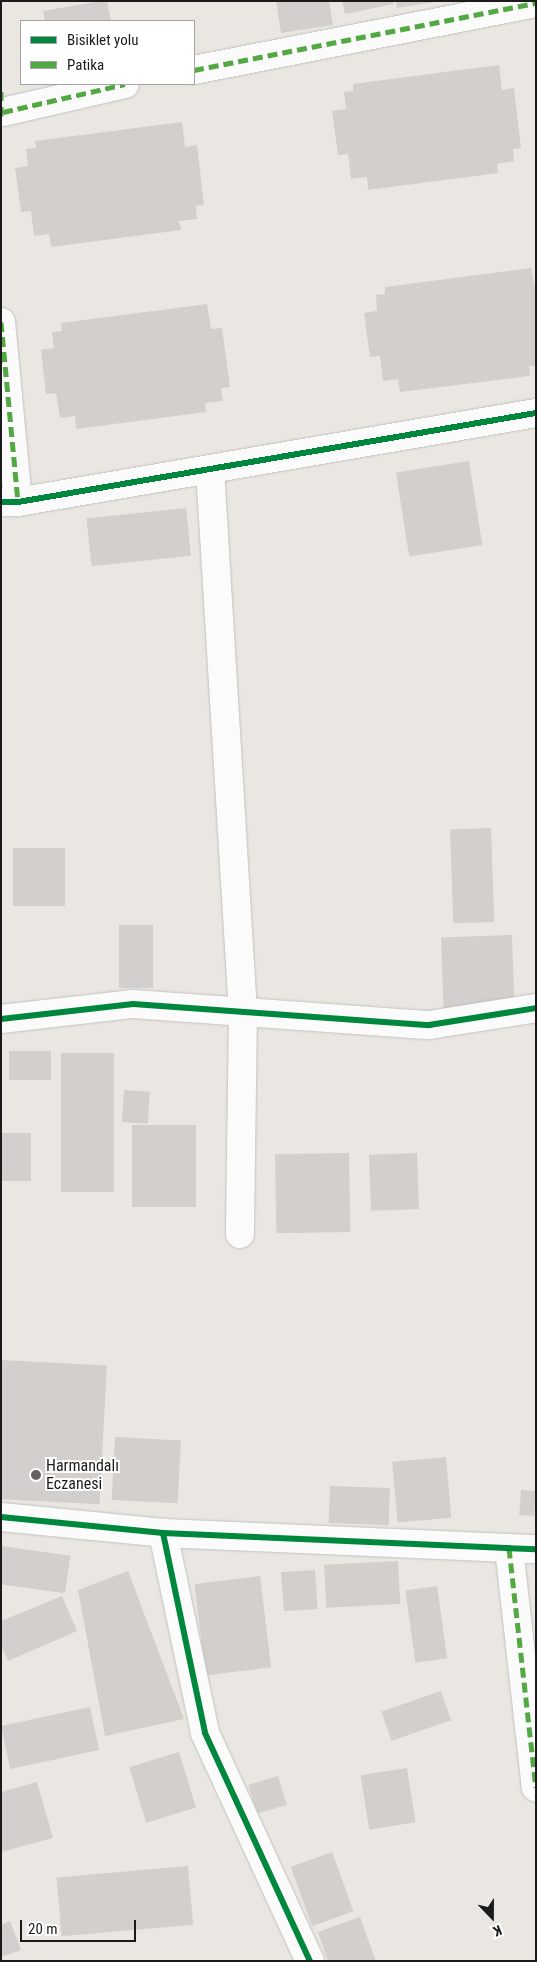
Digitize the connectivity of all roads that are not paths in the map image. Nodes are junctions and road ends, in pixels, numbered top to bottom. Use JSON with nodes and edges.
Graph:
{"nodes":[{"id":1,"x":536,"y":3,"type":"edge"},
{"id":2,"x":195,"y":70,"type":"edge"},
{"id":3,"x":119,"y":85,"type":"edge"},
{"id":4,"x":2,"y":106,"type":"edge"},
{"id":5,"x":1,"y":322,"type":"edge"},
{"id":6,"x":536,"y":413,"type":"edge"},
{"id":7,"x":210,"y":468,"type":"junction"},
{"id":8,"x":10,"y":502,"type":"edge"},
{"id":9,"x":536,"y":1008,"type":"edge"},
{"id":10,"x":243,"y":1013,"type":"junction"},
{"id":11,"x":1,"y":1019,"type":"edge"},
{"id":12,"x":240,"y":1234,"type":"dead end"},
{"id":13,"x":1,"y":1517,"type":"edge"},
{"id":14,"x":163,"y":1533,"type":"junction"},
{"id":15,"x":509,"y":1548,"type":"junction"},
{"id":16,"x":536,"y":1549,"type":"edge"},
{"id":17,"x":536,"y":1787,"type":"edge"},
{"id":18,"x":310,"y":1961,"type":"edge"}],
"edges":[{"from":1,"to":2,"type":"street"},
{"from":3,"to":4,"type":"street"},
{"from":5,"to":8,"type":"street"},
{"from":6,"to":7,"type":"street"},
{"from":7,"to":8,"type":"street"},
{"from":7,"to":10,"type":"street"},
{"from":9,"to":10,"type":"street"},
{"from":10,"to":11,"type":"street"},
{"from":10,"to":12,"type":"street"},
{"from":13,"to":14,"type":"street"},
{"from":14,"to":15,"type":"street"},
{"from":14,"to":18,"type":"street"},
{"from":15,"to":16,"type":"street"},
{"from":15,"to":17,"type":"street"}]}
